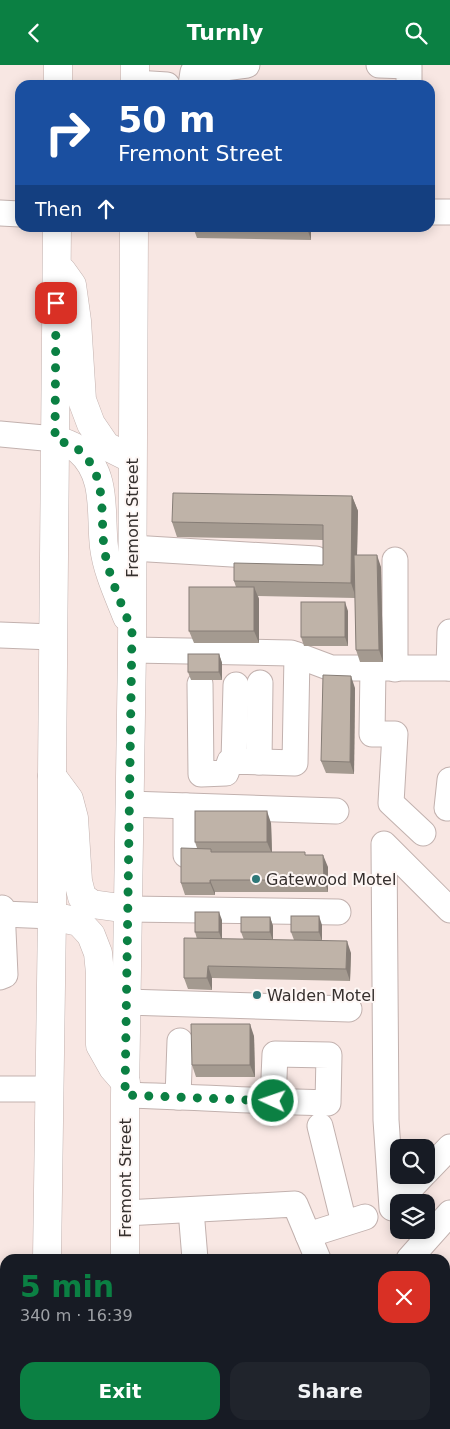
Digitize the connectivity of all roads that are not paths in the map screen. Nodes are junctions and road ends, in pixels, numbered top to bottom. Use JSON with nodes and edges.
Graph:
{"nodes":[{"id":1,"x":58,"y":65,"type":"edge"},
{"id":2,"x":247,"y":65,"type":"edge"},
{"id":3,"x":379,"y":65,"type":"edge"},
{"id":4,"x":58,"y":80,"type":"edge"},
{"id":5,"x":191,"y":80,"type":"edge"},
{"id":6,"x":409,"y":80,"type":"edge"},
{"id":7,"x":435,"y":212,"type":"edge"},
{"id":8,"x":450,"y":212,"type":"edge"},
{"id":9,"x":0,"y":213,"type":"edge"},
{"id":10,"x":15,"y":214,"type":"edge"},
{"id":11,"x":57,"y":232,"type":"edge"},
{"id":12,"x":134,"y":232,"type":"edge"},
{"id":13,"x":56,"y":264,"type":"junction"},
{"id":14,"x":0,"y":434,"type":"edge"},
{"id":15,"x":55,"y":439,"type":"junction"},
{"id":16,"x":132,"y":459,"type":"junction"},
{"id":17,"x":132,"y":548,"type":"junction"},
{"id":18,"x":316,"y":559,"type":"dead end"},
{"id":19,"x":395,"y":560,"type":"dead end"},
{"id":20,"x":450,"y":632,"type":"edge"},
{"id":21,"x":0,"y":635,"type":"edge"},
{"id":22,"x":53,"y":637,"type":"junction"},
{"id":23,"x":132,"y":641,"type":"junction"},
{"id":24,"x":297,"y":655,"type":"junction"},
{"id":25,"x":449,"y":668,"type":"edge"},
{"id":26,"x":384,"y":669,"type":"junction"},
{"id":27,"x":200,"y":684,"type":"dead end"},
{"id":28,"x":234,"y":761,"type":"junction"},
{"id":29,"x":259,"y":762,"type":"junction"},
{"id":30,"x":52,"y":777,"type":"junction"},
{"id":31,"x":450,"y":780,"type":"edge"},
{"id":32,"x":129,"y":804,"type":"junction"},
{"id":33,"x":450,"y":804,"type":"edge"},
{"id":34,"x":186,"y":805,"type":"junction"},
{"id":35,"x":336,"y":811,"type":"dead end"},
{"id":36,"x":423,"y":833,"type":"dead end"},
{"id":37,"x":186,"y":855,"type":"edge"},
{"id":38,"x":128,"y":909,"type":"junction"},
{"id":39,"x":450,"y":910,"type":"edge"},
{"id":40,"x":338,"y":912,"type":"dead end"},
{"id":41,"x":450,"y":915,"type":"edge"},
{"id":42,"x":52,"y":916,"type":"junction"},
{"id":43,"x":0,"y":977,"type":"edge"},
{"id":44,"x":126,"y":1002,"type":"junction"},
{"id":45,"x":349,"y":1009,"type":"dead end"},
{"id":46,"x":180,"y":1041,"type":"dead end"},
{"id":47,"x":0,"y":1089,"type":"edge"},
{"id":48,"x":48,"y":1089,"type":"junction"},
{"id":49,"x":125,"y":1089,"type":"junction"},
{"id":50,"x":178,"y":1097,"type":"junction"},
{"id":51,"x":273,"y":1101,"type":"dead end"},
{"id":52,"x":320,"y":1126,"type":"dead end"},
{"id":53,"x":450,"y":1147,"type":"edge"},
{"id":54,"x":435,"y":1163,"type":"edge"},
{"id":55,"x":390,"y":1179,"type":"edge"},
{"id":56,"x":390,"y":1184,"type":"edge"},
{"id":57,"x":415,"y":1184,"type":"edge"},
{"id":58,"x":191,"y":1210,"type":"junction"},
{"id":59,"x":125,"y":1213,"type":"junction"},
{"id":60,"x":450,"y":1213,"type":"edge"},
{"id":61,"x":308,"y":1235,"type":"junction"},
{"id":62,"x":47,"y":1254,"type":"edge"},
{"id":63,"x":125,"y":1254,"type":"edge"},
{"id":64,"x":195,"y":1254,"type":"edge"},
{"id":65,"x":316,"y":1254,"type":"edge"},
{"id":66,"x":413,"y":1254,"type":"edge"}],
"edges":[{"from":1,"to":4,"type":"main road"},
{"from":2,"to":5,"type":"street"},
{"from":3,"to":6,"type":"street"},
{"from":7,"to":8,"type":"street"},
{"from":9,"to":10,"type":"street"},
{"from":11,"to":13,"type":"main road"},
{"from":12,"to":16,"type":"main road","name":"Fremont Street"},
{"from":13,"to":15,"type":"main road"},
{"from":13,"to":16,"type":"main road"},
{"from":14,"to":15,"type":"street"},
{"from":15,"to":22,"type":"main road"},
{"from":15,"to":23,"type":"main road"},
{"from":16,"to":17,"type":"main road","name":"Fremont Street"},
{"from":17,"to":18,"type":"street"},
{"from":17,"to":23,"type":"main road","name":"Fremont Street"},
{"from":19,"to":26,"type":"street"},
{"from":20,"to":25,"type":"street"},
{"from":21,"to":22,"type":"street"},
{"from":22,"to":30,"type":"main road"},
{"from":23,"to":24,"type":"street"},
{"from":23,"to":32,"type":"main road","name":"Fremont Street"},
{"from":24,"to":26,"type":"street"},
{"from":24,"to":29,"type":"street"},
{"from":25,"to":26,"type":"street"},
{"from":26,"to":36,"type":"street"},
{"from":27,"to":28,"type":"street"},
{"from":28,"to":29,"type":"street"},
{"from":28,"to":29,"type":"street"},
{"from":30,"to":38,"type":"main road"},
{"from":30,"to":42,"type":"main road"},
{"from":31,"to":33,"type":"street"},
{"from":32,"to":34,"type":"street"},
{"from":32,"to":38,"type":"main road","name":"Fremont Street"},
{"from":34,"to":35,"type":"street"},
{"from":34,"to":37,"type":"street"},
{"from":38,"to":40,"type":"street"},
{"from":38,"to":44,"type":"main road","name":"Fremont Street"},
{"from":39,"to":41,"type":"street"},
{"from":39,"to":55,"type":"street"},
{"from":42,"to":43,"type":"street"},
{"from":42,"to":48,"type":"main road"},
{"from":42,"to":49,"type":"main road"},
{"from":44,"to":45,"type":"street"},
{"from":44,"to":49,"type":"main road","name":"Fremont Street"},
{"from":46,"to":50,"type":"street"},
{"from":47,"to":48,"type":"street"},
{"from":48,"to":62,"type":"main road"},
{"from":49,"to":50,"type":"street"},
{"from":49,"to":59,"type":"main road","name":"Fremont Street"},
{"from":50,"to":51,"type":"street"},
{"from":52,"to":61,"type":"street"},
{"from":53,"to":54,"type":"street"},
{"from":56,"to":57,"type":"street"},
{"from":58,"to":59,"type":"street"},
{"from":58,"to":61,"type":"street"},
{"from":58,"to":64,"type":"street"},
{"from":59,"to":63,"type":"main road","name":"Fremont Street"},
{"from":60,"to":66,"type":"street"},
{"from":61,"to":65,"type":"street"}]}
